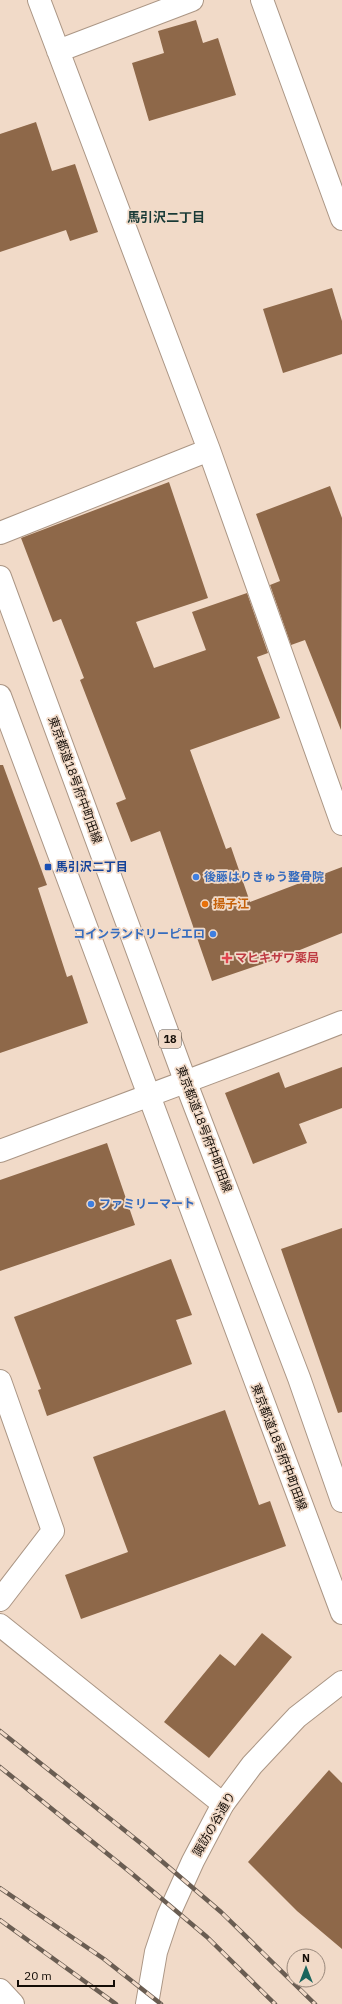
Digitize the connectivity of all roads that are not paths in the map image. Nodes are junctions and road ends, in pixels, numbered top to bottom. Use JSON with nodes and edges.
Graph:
{"nodes":[{"id":1,"x":39,"y":0,"type":"edge"},
{"id":2,"x":192,"y":0,"type":"edge"},
{"id":3,"x":262,"y":0,"type":"edge"},
{"id":4,"x":58,"y":51,"type":"junction"},
{"id":5,"x":342,"y":219,"type":"edge"},
{"id":6,"x":209,"y":450,"type":"junction"},
{"id":7,"x":0,"y":533,"type":"edge"},
{"id":8,"x":0,"y":577,"type":"edge"},
{"id":9,"x":0,"y":696,"type":"edge"},
{"id":10,"x":342,"y":824,"type":"edge"},
{"id":11,"x":342,"y":1022,"type":"edge"},
{"id":12,"x":186,"y":1083,"type":"junction"},
{"id":13,"x":148,"y":1095,"type":"junction"},
{"id":14,"x":0,"y":1151,"type":"edge"},
{"id":15,"x":0,"y":1381,"type":"edge"},
{"id":16,"x":342,"y":1501,"type":"edge"},
{"id":17,"x":0,"y":1600,"type":"edge"},
{"id":18,"x":342,"y":1613,"type":"edge"},
{"id":19,"x":0,"y":1625,"type":"edge"},
{"id":20,"x":342,"y":1682,"type":"edge"},
{"id":21,"x":223,"y":1804,"type":"junction"},
{"id":22,"x":0,"y":1990,"type":"edge"},
{"id":23,"x":13,"y":2004,"type":"edge"},
{"id":24,"x":147,"y":2004,"type":"edge"}],
"edges":[{"from":1,"to":4,"type":"street"},
{"from":2,"to":4,"type":"street"},
{"from":3,"to":5,"type":"street"},
{"from":4,"to":6,"type":"street"},
{"from":6,"to":7,"type":"street"},
{"from":6,"to":10,"type":"street"},
{"from":8,"to":12,"type":"street","name":"東京都道18号府中町田線","number":"18"},
{"from":9,"to":13,"type":"street","name":"東京都道18号府中町田線"},
{"from":11,"to":12,"type":"street"},
{"from":12,"to":13,"type":"street"},
{"from":12,"to":16,"type":"street","name":"東京都道18号府中町田線","number":"18"},
{"from":13,"to":14,"type":"street"},
{"from":13,"to":18,"type":"street","name":"東京都道18号府中町田線"},
{"from":15,"to":17,"type":"street"},
{"from":19,"to":21,"type":"street"},
{"from":20,"to":21,"type":"street","name":"諏訪の谷通り"},
{"from":21,"to":24,"type":"street","name":"諏訪の谷通り"},
{"from":22,"to":23,"type":"street"}]}
